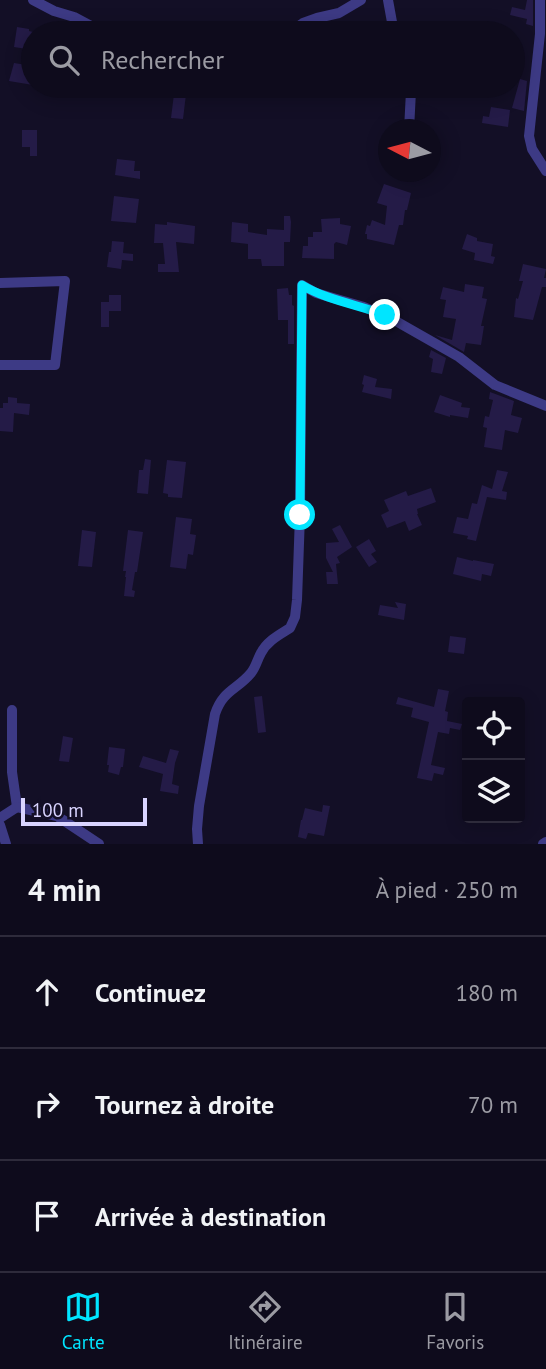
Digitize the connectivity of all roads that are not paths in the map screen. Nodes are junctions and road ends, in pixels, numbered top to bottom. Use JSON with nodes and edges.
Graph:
{"nodes":[{"id":1,"x":33,"y":0,"type":"edge"},
{"id":2,"x":361,"y":0,"type":"edge"},
{"id":3,"x":388,"y":0,"type":"edge"},
{"id":4,"x":540,"y":0,"type":"edge"},
{"id":5,"x":82,"y":21,"type":"edge"},
{"id":6,"x":309,"y":21,"type":"edge"},
{"id":7,"x":392,"y":21,"type":"edge"},
{"id":8,"x":411,"y":98,"type":"edge"},
{"id":9,"x":410,"y":119,"type":"edge"},
{"id":10,"x":546,"y":171,"type":"edge"},
{"id":11,"x":0,"y":283,"type":"edge"},
{"id":12,"x":0,"y":365,"type":"edge"},
{"id":13,"x":546,"y":406,"type":"edge"},
{"id":14,"x":12,"y":710,"type":"dead end"},
{"id":15,"x":17,"y":807,"type":"junction"},
{"id":16,"x":0,"y":818,"type":"edge"},
{"id":17,"x":0,"y":825,"type":"edge"},
{"id":18,"x":6,"y":844,"type":"edge"},
{"id":19,"x":99,"y":844,"type":"edge"},
{"id":20,"x":198,"y":844,"type":"edge"}],
"edges":[{"from":1,"to":5,"type":"street"},
{"from":2,"to":6,"type":"street"},
{"from":3,"to":7,"type":"street"},
{"from":4,"to":10,"type":"street"},
{"from":8,"to":9,"type":"street"},
{"from":11,"to":12,"type":"street"},
{"from":13,"to":20,"type":"street"},
{"from":14,"to":15,"type":"street"},
{"from":15,"to":16,"type":"street"},
{"from":15,"to":19,"type":"street"},
{"from":17,"to":18,"type":"street"}]}
